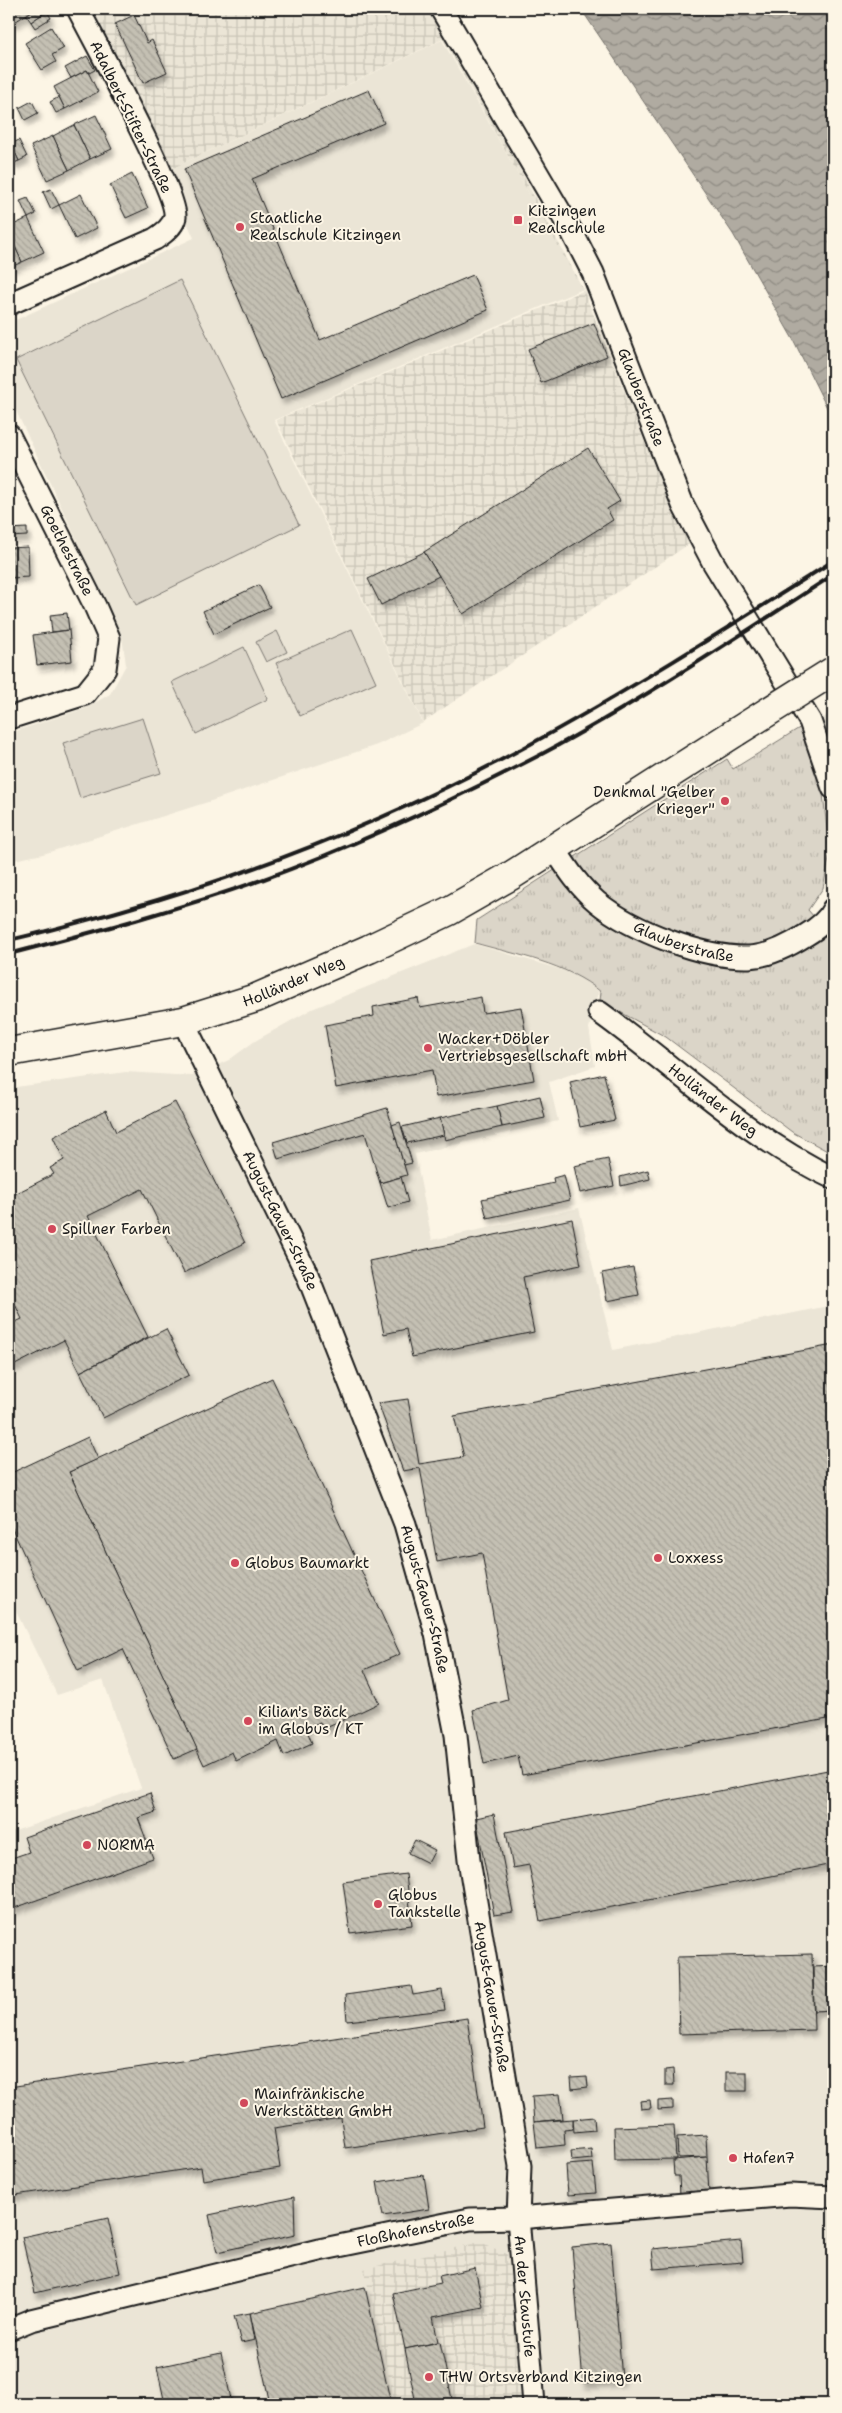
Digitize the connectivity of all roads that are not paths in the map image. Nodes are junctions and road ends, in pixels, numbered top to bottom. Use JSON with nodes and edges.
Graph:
{"nodes":[{"id":1,"x":78,"y":9,"type":"edge"},
{"id":2,"x":441,"y":9,"type":"edge"},
{"id":3,"x":9,"y":304,"type":"edge"},
{"id":4,"x":9,"y":435,"type":"edge"},
{"id":5,"x":833,"y":671,"type":"edge"},
{"id":6,"x":9,"y":718,"type":"edge"},
{"id":7,"x":833,"y":788,"type":"edge"},
{"id":8,"x":554,"y":848,"type":"junction"},
{"id":9,"x":833,"y":913,"type":"edge"},
{"id":10,"x":599,"y":1012,"type":"dead end"},
{"id":11,"x":183,"y":1021,"type":"junction"},
{"id":12,"x":9,"y":1052,"type":"edge"},
{"id":13,"x":833,"y":1178,"type":"edge"},
{"id":14,"x":833,"y":2197,"type":"edge"},
{"id":15,"x":518,"y":2218,"type":"junction"},
{"id":16,"x":9,"y":2329,"type":"edge"},
{"id":17,"x":534,"y":2404,"type":"edge"}],
"edges":[{"from":1,"to":3,"type":"street","name":"Adalbert-Stifter-Straße"},
{"from":2,"to":7,"type":"street","name":"Glauberstraße"},
{"from":4,"to":6,"type":"street","name":"Goethestraße"},
{"from":5,"to":8,"type":"main road","name":"Holländer Weg","bridge":true},
{"from":8,"to":9,"type":"street","name":"Glauberstraße"},
{"from":8,"to":11,"type":"main road","name":"Holländer Weg"},
{"from":10,"to":13,"type":"street","name":"Holländer Weg"},
{"from":11,"to":12,"type":"main road","name":"Holländer Weg"},
{"from":11,"to":15,"type":"street","name":"August-Gauer-Straße"},
{"from":14,"to":15,"type":"street","name":"Floßhafenstraße"},
{"from":15,"to":16,"type":"street","name":"Floßhafenstraße"},
{"from":15,"to":17,"type":"street","name":"An der Staustufe"}]}
